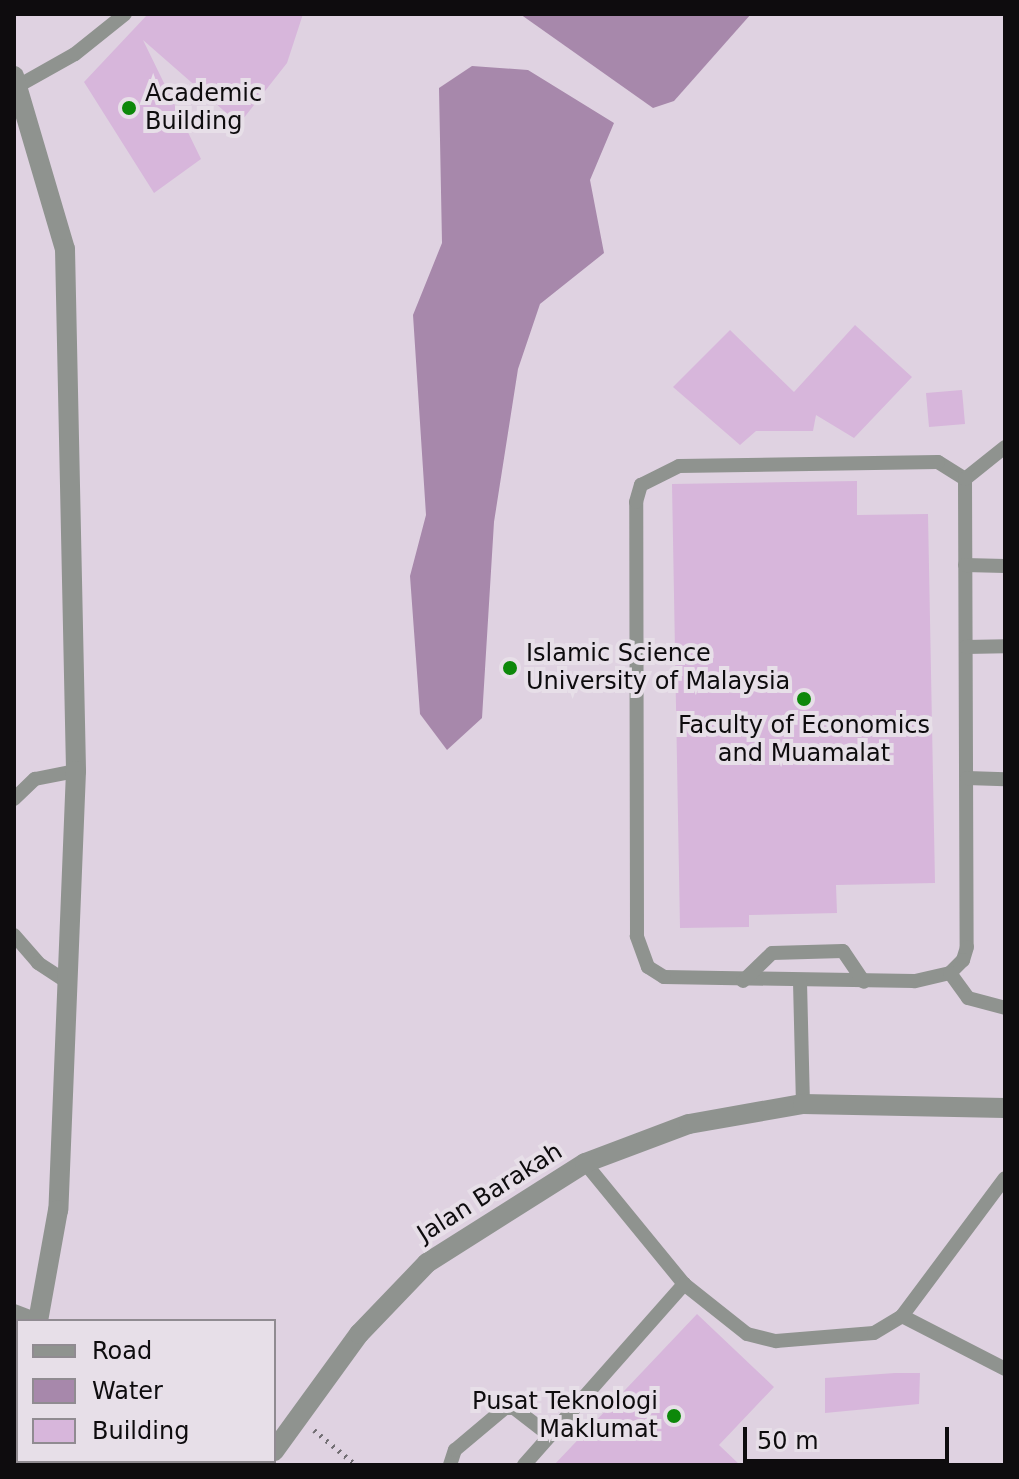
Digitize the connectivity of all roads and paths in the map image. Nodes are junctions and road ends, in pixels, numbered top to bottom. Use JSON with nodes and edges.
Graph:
{"nodes":[{"id":1,"x":125,"y":14,"type":"edge"},
{"id":2,"x":16,"y":81,"type":"edge"},
{"id":3,"x":1005,"y":447,"type":"edge"},
{"id":4,"x":965,"y":479,"type":"junction"},
{"id":5,"x":965,"y":565,"type":"junction"},
{"id":6,"x":1005,"y":566,"type":"edge"},
{"id":7,"x":1005,"y":646,"type":"edge"},
{"id":8,"x":966,"y":647,"type":"junction"},
{"id":9,"x":76,"y":771,"type":"junction"},
{"id":10,"x":967,"y":778,"type":"junction"},
{"id":11,"x":1005,"y":779,"type":"edge"},
{"id":12,"x":16,"y":789,"type":"edge"},
{"id":13,"x":14,"y":935,"type":"edge"},
{"id":14,"x":18,"y":954,"type":"edge"},
{"id":15,"x":950,"y":973,"type":"junction"},
{"id":16,"x":743,"y":981,"type":"junction"},
{"id":17,"x":67,"y":982,"type":"junction"},
{"id":18,"x":800,"y":982,"type":"junction"},
{"id":19,"x":864,"y":982,"type":"junction"},
{"id":20,"x":1005,"y":1008,"type":"edge"},
{"id":21,"x":803,"y":1104,"type":"junction"},
{"id":22,"x":1005,"y":1108,"type":"edge"},
{"id":23,"x":585,"y":1163,"type":"junction"},
{"id":24,"x":1005,"y":1178,"type":"edge"},
{"id":25,"x":684,"y":1284,"type":"junction"},
{"id":26,"x":14,"y":1311,"type":"edge"},
{"id":27,"x":902,"y":1316,"type":"junction"},
{"id":28,"x":35,"y":1319,"type":"edge"},
{"id":29,"x":38,"y":1319,"type":"edge"},
{"id":30,"x":1005,"y":1369,"type":"edge"},
{"id":31,"x":297,"y":1417,"type":"junction"},
{"id":32,"x":549,"y":1435,"type":"junction"},
{"id":33,"x":276,"y":1448,"type":"edge"},
{"id":34,"x":356,"y":1465,"type":"edge"},
{"id":35,"x":450,"y":1465,"type":"edge"},
{"id":36,"x":524,"y":1465,"type":"edge"}],
"edges":[{"from":1,"to":2,"type":"lane"},
{"from":2,"to":9,"type":"street"},
{"from":3,"to":4,"type":"lane"},
{"from":4,"to":5,"type":"lane"},
{"from":4,"to":16,"type":"lane"},
{"from":5,"to":6,"type":"lane"},
{"from":5,"to":8,"type":"lane"},
{"from":7,"to":8,"type":"lane"},
{"from":8,"to":10,"type":"lane"},
{"from":9,"to":12,"type":"lane"},
{"from":9,"to":17,"type":"street"},
{"from":10,"to":11,"type":"lane"},
{"from":10,"to":15,"type":"lane"},
{"from":13,"to":14,"type":"lane"},
{"from":14,"to":17,"type":"lane"},
{"from":15,"to":19,"type":"lane"},
{"from":15,"to":20,"type":"lane"},
{"from":16,"to":18,"type":"lane"},
{"from":16,"to":19,"type":"lane"},
{"from":17,"to":29,"type":"street"},
{"from":18,"to":19,"type":"lane"},
{"from":18,"to":21,"type":"lane"},
{"from":21,"to":22,"type":"street","name":"Jalan Barakah"},
{"from":21,"to":23,"type":"street","name":"Jalan Barakah"},
{"from":23,"to":25,"type":"lane"},
{"from":23,"to":31,"type":"street","name":"Jalan Barakah"},
{"from":24,"to":27,"type":"lane"},
{"from":25,"to":27,"type":"lane"},
{"from":25,"to":32,"type":"lane"},
{"from":26,"to":28,"type":"lane"},
{"from":27,"to":30,"type":"lane"},
{"from":31,"to":33,"type":"street","name":"Jalan Barakah"},
{"from":31,"to":34,"type":"path"},
{"from":32,"to":35,"type":"lane"},
{"from":32,"to":36,"type":"lane"}]}
